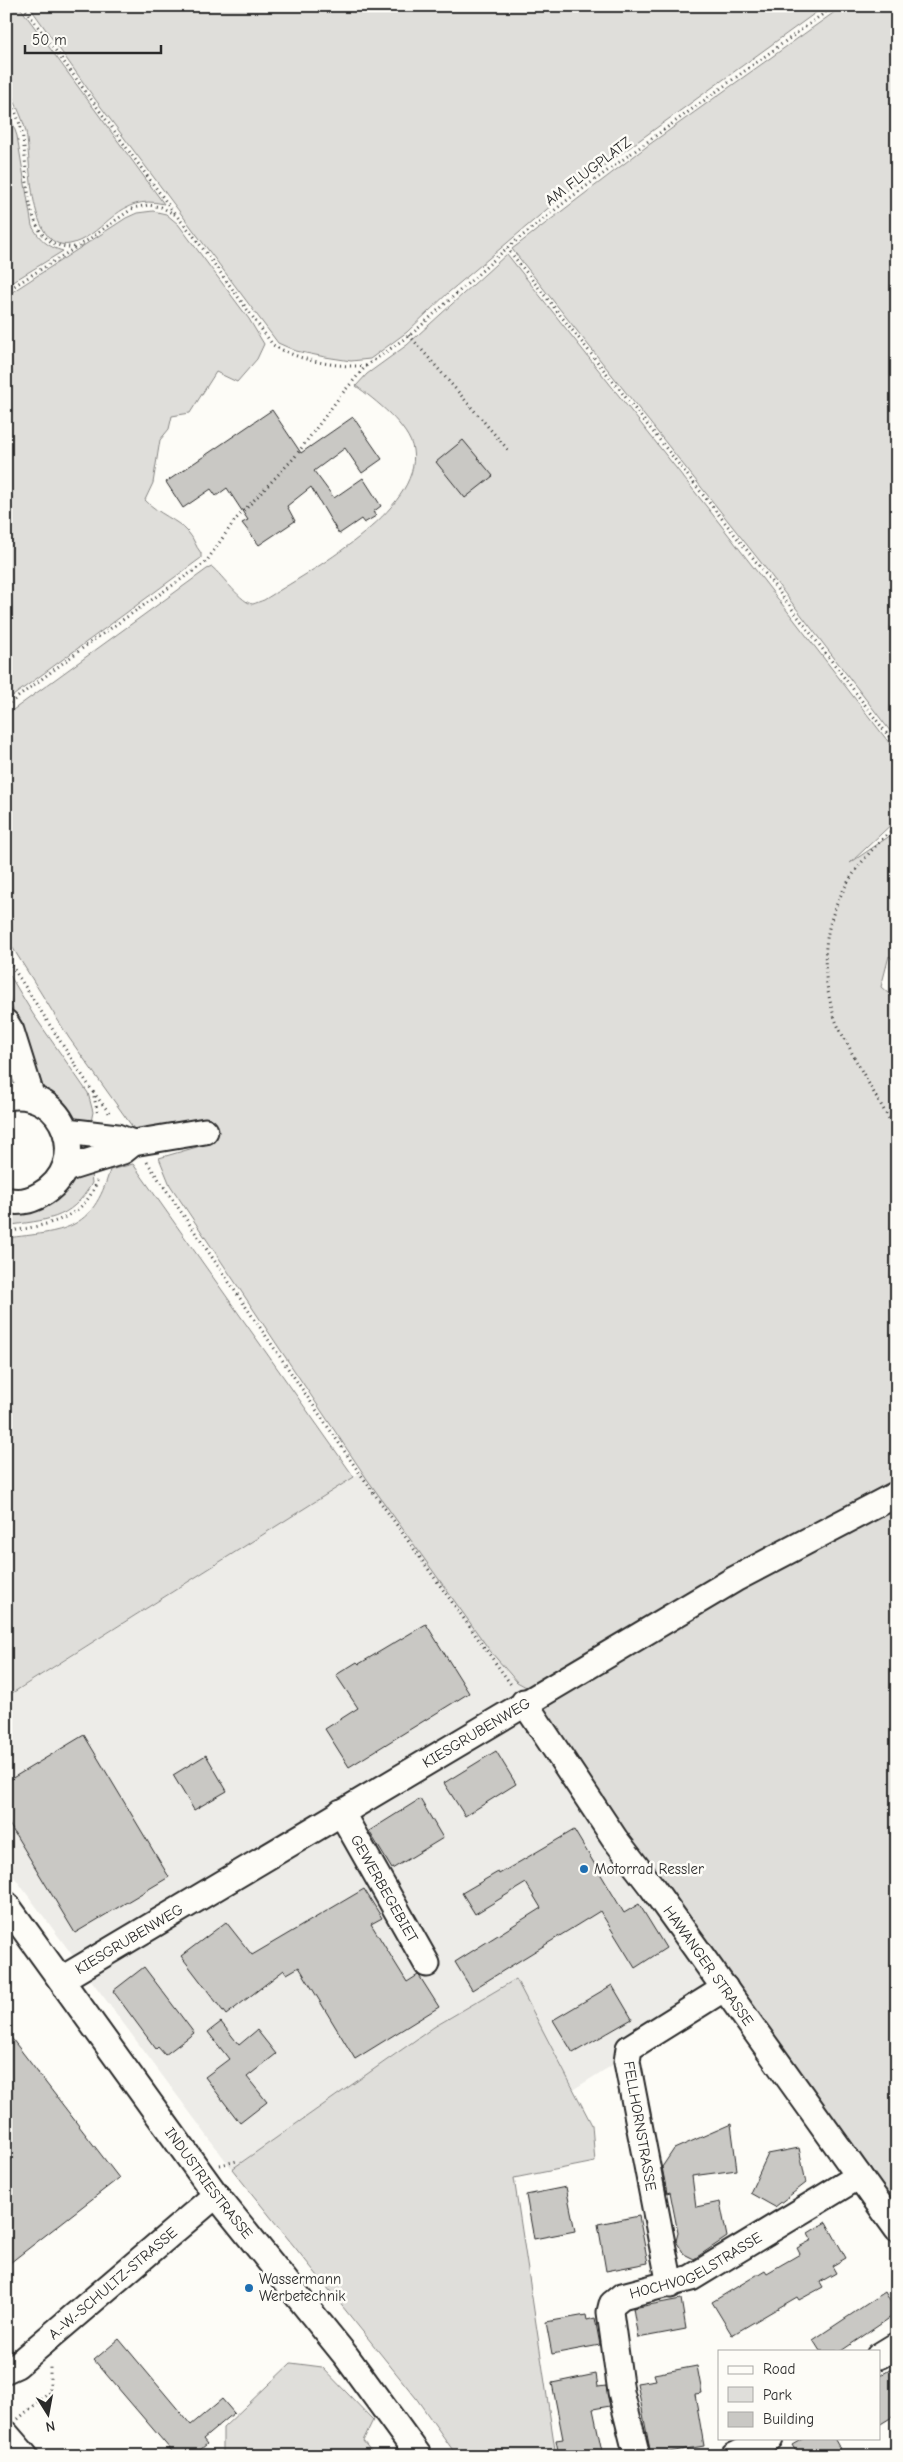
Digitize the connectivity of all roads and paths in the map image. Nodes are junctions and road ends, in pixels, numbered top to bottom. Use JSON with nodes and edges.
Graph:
{"nodes":[{"id":1,"x":23,"y":6,"type":"edge"},
{"id":2,"x":834,"y":6,"type":"edge"},
{"id":3,"x":6,"y":90,"type":"edge"},
{"id":4,"x":176,"y":215,"type":"junction"},
{"id":5,"x":77,"y":247,"type":"junction"},
{"id":6,"x":507,"y":248,"type":"junction"},
{"id":7,"x":6,"y":291,"type":"edge"},
{"id":8,"x":409,"y":336,"type":"junction"},
{"id":9,"x":366,"y":366,"type":"junction"},
{"id":10,"x":510,"y":451,"type":"dead end"},
{"id":11,"x":6,"y":706,"type":"edge"},
{"id":12,"x":897,"y":747,"type":"edge"},
{"id":13,"x":897,"y":825,"type":"edge"},
{"id":14,"x":6,"y":1023,"type":"edge"},
{"id":15,"x":6,"y":1097,"type":"edge"},
{"id":16,"x":32,"y":1098,"type":"junction"},
{"id":17,"x":66,"y":1131,"type":"junction"},
{"id":18,"x":205,"y":1131,"type":"dead end"},
{"id":19,"x":897,"y":1133,"type":"edge"},
{"id":20,"x":133,"y":1143,"type":"junction"},
{"id":21,"x":65,"y":1169,"type":"junction"},
{"id":22,"x":6,"y":1200,"type":"edge"},
{"id":23,"x":897,"y":1494,"type":"edge"},
{"id":24,"x":524,"y":1702,"type":"junction"},
{"id":25,"x":341,"y":1812,"type":"junction"},
{"id":26,"x":6,"y":1904,"type":"edge"},
{"id":27,"x":427,"y":1964,"type":"dead end"},
{"id":28,"x":62,"y":1979,"type":"junction"},
{"id":29,"x":725,"y":1988,"type":"junction"},
{"id":30,"x":858,"y":2176,"type":"junction"},
{"id":31,"x":216,"y":2195,"type":"junction"},
{"id":32,"x":897,"y":2229,"type":"edge"},
{"id":33,"x":670,"y":2285,"type":"junction"},
{"id":34,"x":897,"y":2345,"type":"edge"},
{"id":35,"x":880,"y":2355,"type":"edge"},
{"id":36,"x":6,"y":2370,"type":"edge"},
{"id":37,"x":6,"y":2434,"type":"edge"},
{"id":38,"x":766,"y":2440,"type":"edge"},
{"id":39,"x":25,"y":2456,"type":"edge"},
{"id":40,"x":419,"y":2456,"type":"edge"},
{"id":41,"x":636,"y":2456,"type":"edge"},
{"id":42,"x":734,"y":2456,"type":"edge"}],
"edges":[{"from":1,"to":4,"type":"path"},
{"from":2,"to":6,"type":"path","name":"AM FLUGPLATZ"},
{"from":3,"to":5,"type":"path"},
{"from":4,"to":5,"type":"path"},
{"from":4,"to":9,"type":"path"},
{"from":5,"to":7,"type":"path"},
{"from":6,"to":8,"type":"path","name":"AM FLUGPLATZ"},
{"from":6,"to":12,"type":"path"},
{"from":8,"to":9,"type":"path","name":"AM FLUGPLATZ"},
{"from":8,"to":10,"type":"path"},
{"from":9,"to":11,"type":"path","name":"AM FLUGPLATZ"},
{"from":13,"to":19,"type":"path"},
{"from":14,"to":16,"type":"street"},
{"from":15,"to":16,"type":"street"},
{"from":16,"to":17,"type":"street"},
{"from":17,"to":20,"type":"street"},
{"from":17,"to":21,"type":"street"},
{"from":18,"to":20,"type":"street"},
{"from":20,"to":21,"type":"street"},
{"from":20,"to":24,"type":"path"},
{"from":21,"to":22,"type":"street"},
{"from":23,"to":24,"type":"street","name":"KIESGRUBENWEG"},
{"from":24,"to":25,"type":"street","name":"KIESGRUBENWEG"},
{"from":24,"to":29,"type":"street","name":"HAWANGER STRASSE"},
{"from":25,"to":27,"type":"street","name":"GEWERBEGEBIET"},
{"from":25,"to":28,"type":"street","name":"KIESGRUBENWEG"},
{"from":26,"to":28,"type":"street","name":"INDUSTRIESTRASSE"},
{"from":28,"to":31,"type":"street","name":"INDUSTRIESTRASSE"},
{"from":29,"to":30,"type":"street","name":"HAWANGER STRASSE"},
{"from":29,"to":33,"type":"street","name":"FELLHORNSTRASSE"},
{"from":30,"to":32,"type":"street","name":"HAWANGER STRASSE"},
{"from":30,"to":33,"type":"street","name":"HOCHVOGELSTRASSE"},
{"from":31,"to":36,"type":"street","name":"A.-W.-SCHULTZ-STRASSE"},
{"from":31,"to":40,"type":"street","name":"INDUSTRIESTRASSE"},
{"from":33,"to":41,"type":"street","name":"HOCHVOGELSTRASSE"},
{"from":34,"to":35,"type":"street"},
{"from":37,"to":39,"type":"street"},
{"from":38,"to":42,"type":"street"}]}
